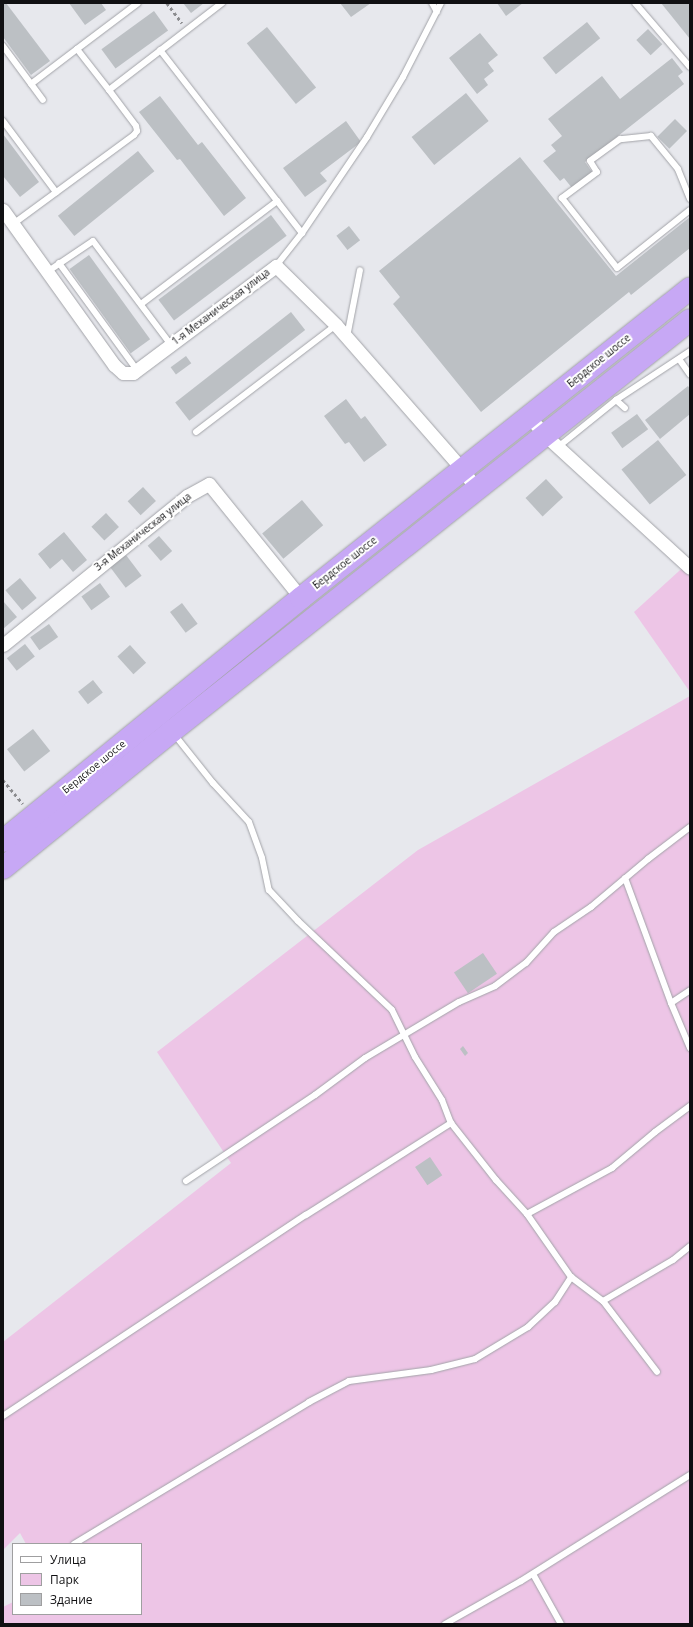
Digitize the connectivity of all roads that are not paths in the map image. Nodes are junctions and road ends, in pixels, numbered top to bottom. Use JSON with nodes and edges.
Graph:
{"nodes":[{"id":1,"x":222,"y":3,"type":"edge"},
{"id":2,"x":432,"y":3,"type":"edge"},
{"id":3,"x":441,"y":3,"type":"edge"},
{"id":4,"x":635,"y":3,"type":"edge"},
{"id":5,"x":136,"y":4,"type":"edge"},
{"id":6,"x":437,"y":12,"type":"junction"},
{"id":7,"x":3,"y":46,"type":"edge"},
{"id":8,"x":77,"y":49,"type":"junction"},
{"id":9,"x":160,"y":50,"type":"junction"},
{"id":10,"x":690,"y":67,"type":"edge"},
{"id":11,"x":31,"y":84,"type":"junction"},
{"id":12,"x":109,"y":90,"type":"junction"},
{"id":13,"x":43,"y":100,"type":"dead end"},
{"id":14,"x":3,"y":121,"type":"edge"},
{"id":15,"x":690,"y":179,"type":"edge"},
{"id":16,"x":682,"y":180,"type":"junction"},
{"id":17,"x":56,"y":192,"type":"junction"},
{"id":18,"x":690,"y":200,"type":"edge"},
{"id":19,"x":277,"y":201,"type":"junction"},
{"id":20,"x":3,"y":210,"type":"edge"},
{"id":21,"x":690,"y":210,"type":"edge"},
{"id":22,"x":13,"y":224,"type":"junction"},
{"id":23,"x":302,"y":233,"type":"junction"},
{"id":24,"x":59,"y":263,"type":"junction"},
{"id":25,"x":276,"y":266,"type":"junction"},
{"id":26,"x":360,"y":270,"type":"dead end"},
{"id":27,"x":47,"y":272,"type":"junction"},
{"id":28,"x":690,"y":289,"type":"edge"},
{"id":29,"x":141,"y":304,"type":"junction"},
{"id":30,"x":690,"y":320,"type":"edge"},
{"id":31,"x":336,"y":325,"type":"junction"},
{"id":32,"x":347,"y":339,"type":"junction"},
{"id":33,"x":171,"y":345,"type":"junction"},
{"id":34,"x":690,"y":351,"type":"edge"},
{"id":35,"x":679,"y":359,"type":"junction"},
{"id":36,"x":137,"y":370,"type":"junction"},
{"id":37,"x":690,"y":375,"type":"edge"},
{"id":38,"x":616,"y":400,"type":"junction"},
{"id":39,"x":625,"y":408,"type":"dead end"},
{"id":40,"x":529,"y":417,"type":"junction"},
{"id":41,"x":196,"y":432,"type":"dead end"},
{"id":42,"x":552,"y":441,"type":"junction"},
{"id":43,"x":463,"y":470,"type":"junction"},
{"id":44,"x":477,"y":490,"type":"junction"},
{"id":45,"x":690,"y":568,"type":"edge"},
{"id":46,"x":301,"y":598,"type":"junction"},
{"id":47,"x":3,"y":645,"type":"edge"},
{"id":48,"x":172,"y":731,"type":"junction"},
{"id":49,"x":690,"y":827,"type":"edge"},
{"id":50,"x":3,"y":841,"type":"edge"},
{"id":51,"x":3,"y":868,"type":"edge"},
{"id":52,"x":625,"y":878,"type":"junction"},
{"id":53,"x":690,"y":990,"type":"edge"},
{"id":54,"x":671,"y":1003,"type":"junction"},
{"id":55,"x":404,"y":1034,"type":"junction"},
{"id":56,"x":690,"y":1048,"type":"edge"},
{"id":57,"x":690,"y":1106,"type":"edge"},
{"id":58,"x":451,"y":1123,"type":"junction"},
{"id":59,"x":186,"y":1182,"type":"dead end"},
{"id":60,"x":527,"y":1214,"type":"junction"},
{"id":61,"x":690,"y":1246,"type":"edge"},
{"id":62,"x":571,"y":1277,"type":"junction"},
{"id":63,"x":602,"y":1301,"type":"junction"},
{"id":64,"x":657,"y":1372,"type":"dead end"},
{"id":65,"x":3,"y":1416,"type":"edge"},
{"id":66,"x":690,"y":1475,"type":"edge"},
{"id":67,"x":76,"y":1543,"type":"edge"},
{"id":68,"x":533,"y":1574,"type":"junction"},
{"id":69,"x":445,"y":1624,"type":"edge"},
{"id":70,"x":561,"y":1624,"type":"edge"}],
"edges":[{"from":1,"to":9,"type":"lane"},
{"from":2,"to":6,"type":"lane"},
{"from":3,"to":6,"type":"lane"},
{"from":4,"to":10,"type":"lane"},
{"from":5,"to":8,"type":"lane"},
{"from":6,"to":23,"type":"lane"},
{"from":7,"to":11,"type":"lane"},
{"from":8,"to":11,"type":"lane"},
{"from":8,"to":12,"type":"lane"},
{"from":9,"to":12,"type":"lane"},
{"from":9,"to":19,"type":"lane"},
{"from":11,"to":13,"type":"lane"},
{"from":12,"to":17,"type":"lane"},
{"from":14,"to":17,"type":"lane"},
{"from":15,"to":16,"type":"lane"},
{"from":16,"to":18,"type":"lane"},
{"from":16,"to":21,"type":"lane"},
{"from":17,"to":22,"type":"lane"},
{"from":19,"to":23,"type":"lane"},
{"from":19,"to":29,"type":"lane"},
{"from":20,"to":22,"type":"street"},
{"from":22,"to":27,"type":"street"},
{"from":23,"to":25,"type":"lane"},
{"from":24,"to":27,"type":"lane"},
{"from":24,"to":29,"type":"lane"},
{"from":24,"to":36,"type":"lane"},
{"from":25,"to":31,"type":"street","name":"1-я Механическая улица"},
{"from":25,"to":33,"type":"street","name":"1-я Механическая улица"},
{"from":26,"to":32,"type":"lane"},
{"from":27,"to":36,"type":"street"},
{"from":28,"to":40,"type":"highway","name":"Бердское шоссе"},
{"from":29,"to":33,"type":"lane"},
{"from":30,"to":42,"type":"highway"},
{"from":31,"to":32,"type":"street","name":"1-я Механическая улица"},
{"from":31,"to":41,"type":"lane"},
{"from":32,"to":43,"type":"street","name":"1-я Механическая улица"},
{"from":33,"to":36,"type":"street","name":"1-я Механическая улица"},
{"from":34,"to":35,"type":"lane"},
{"from":35,"to":37,"type":"lane"},
{"from":35,"to":38,"type":"lane"},
{"from":38,"to":39,"type":"lane"},
{"from":38,"to":42,"type":"lane"},
{"from":40,"to":42,"type":"street"},
{"from":40,"to":43,"type":"highway","name":"Бердское шоссе"},
{"from":42,"to":44,"type":"highway"},
{"from":42,"to":45,"type":"street"},
{"from":43,"to":44,"type":"street","name":"1-я Механическая улица"},
{"from":43,"to":46,"type":"highway","name":"Бердское шоссе"},
{"from":44,"to":48,"type":"highway"},
{"from":46,"to":47,"type":"street","name":"3-я Механическая улица"},
{"from":46,"to":50,"type":"highway","name":"Бердское шоссе"},
{"from":48,"to":51,"type":"highway"},
{"from":48,"to":55,"type":"lane"},
{"from":49,"to":52,"type":"lane"},
{"from":52,"to":54,"type":"lane"},
{"from":52,"to":55,"type":"lane"},
{"from":53,"to":54,"type":"lane"},
{"from":54,"to":56,"type":"lane"},
{"from":55,"to":58,"type":"lane"},
{"from":55,"to":59,"type":"lane"},
{"from":57,"to":60,"type":"lane"},
{"from":58,"to":60,"type":"lane"},
{"from":58,"to":65,"type":"lane"},
{"from":60,"to":62,"type":"lane"},
{"from":61,"to":63,"type":"lane"},
{"from":62,"to":63,"type":"lane"},
{"from":62,"to":67,"type":"lane"},
{"from":63,"to":64,"type":"lane"},
{"from":66,"to":68,"type":"lane"},
{"from":68,"to":69,"type":"lane"},
{"from":68,"to":70,"type":"lane"}]}
